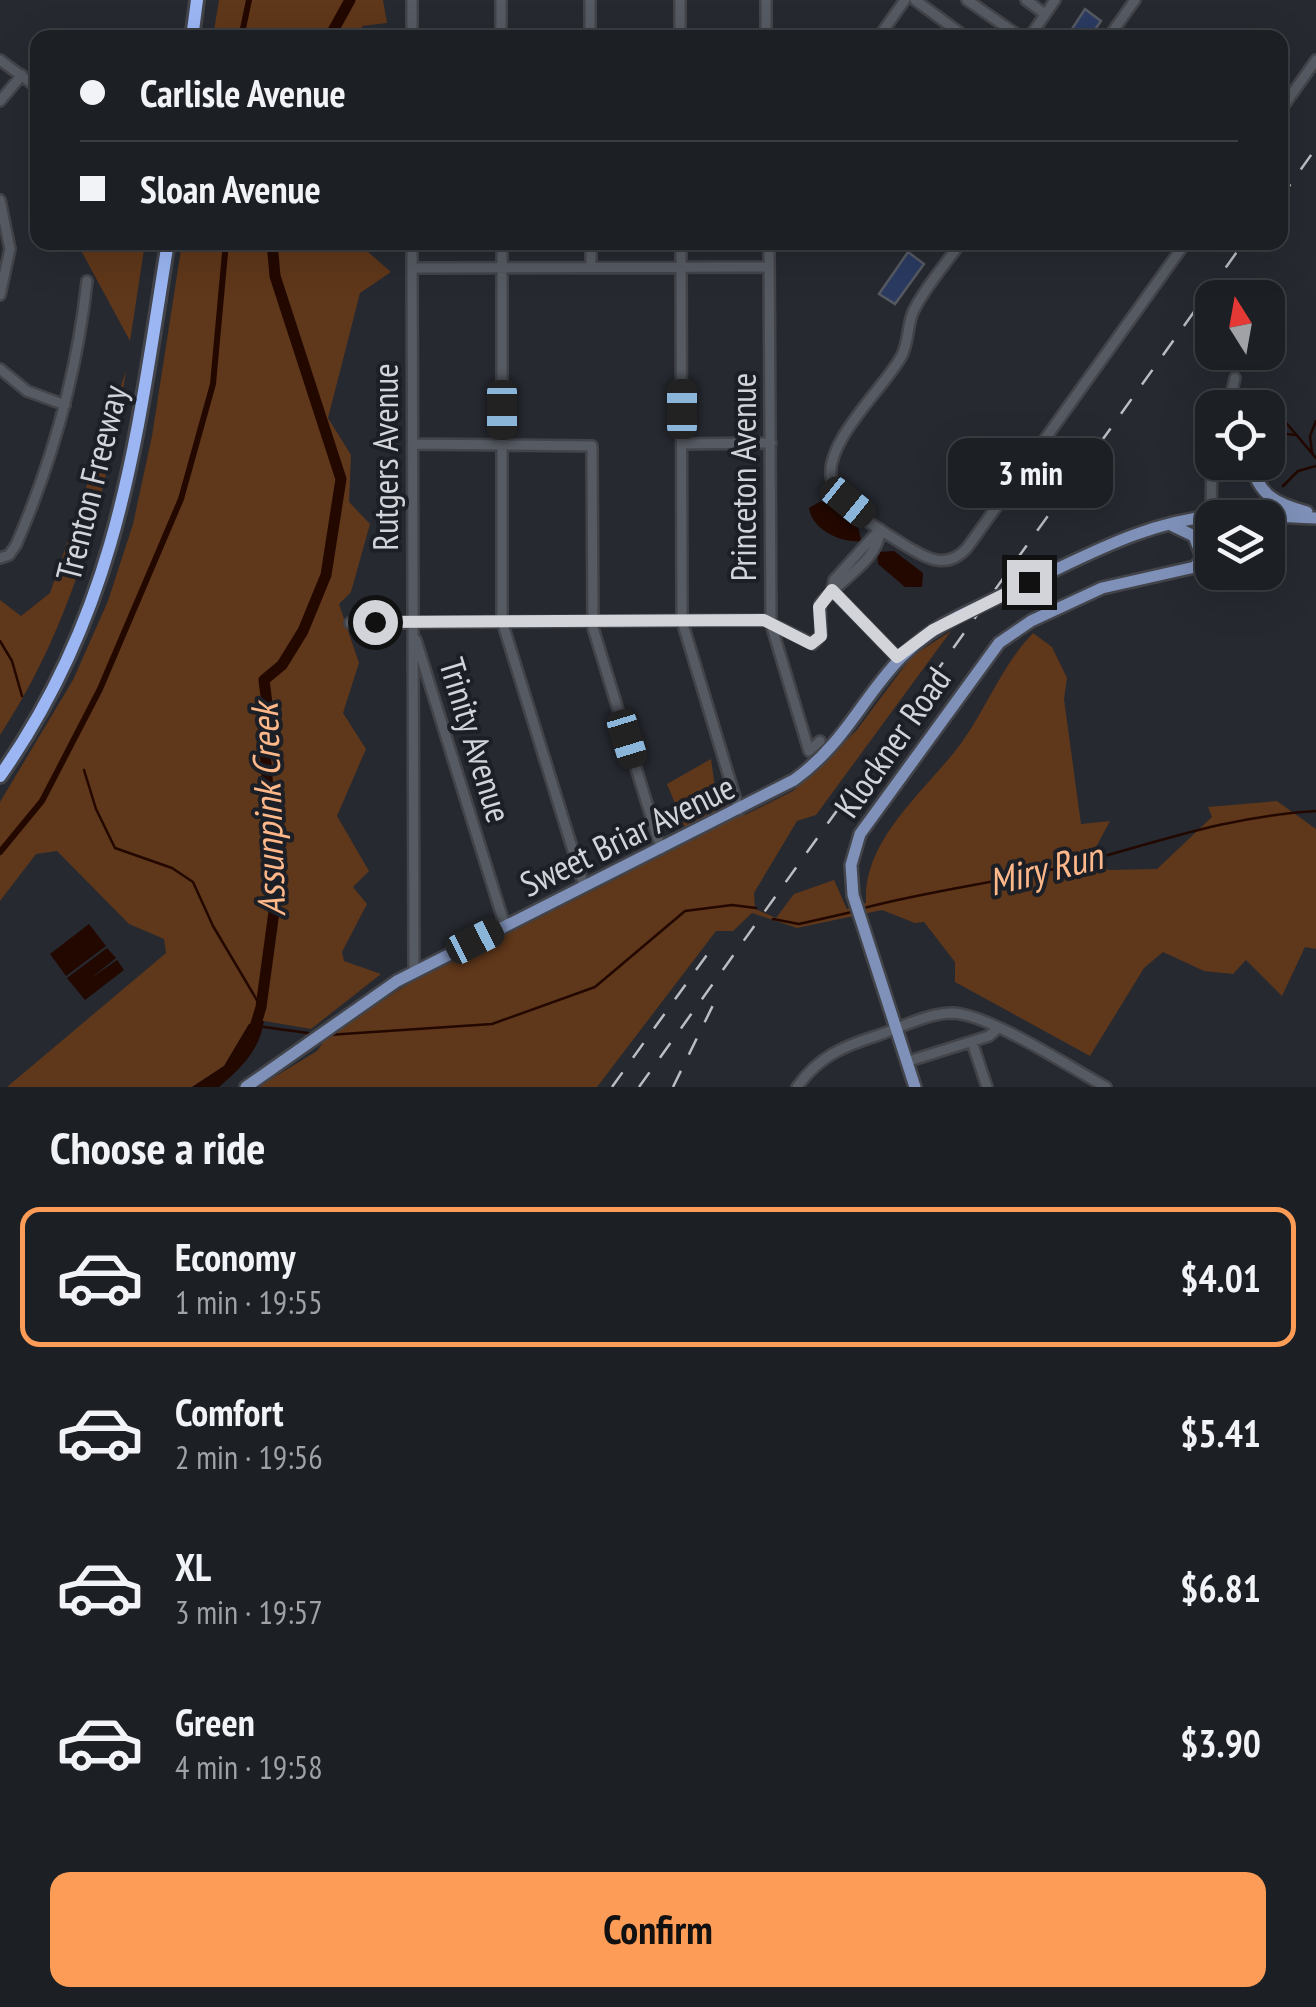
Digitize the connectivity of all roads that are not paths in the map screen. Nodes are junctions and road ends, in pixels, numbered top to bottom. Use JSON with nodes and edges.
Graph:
{"nodes":[{"id":1,"x":198,"y":0,"type":"edge"},
{"id":2,"x":206,"y":0,"type":"edge"},
{"id":3,"x":412,"y":0,"type":"edge"},
{"id":4,"x":501,"y":0,"type":"edge"},
{"id":5,"x":590,"y":0,"type":"edge"},
{"id":6,"x":680,"y":0,"type":"edge"},
{"id":7,"x":766,"y":0,"type":"edge"},
{"id":8,"x":905,"y":0,"type":"edge"},
{"id":9,"x":915,"y":0,"type":"edge"},
{"id":10,"x":967,"y":0,"type":"edge"},
{"id":11,"x":1026,"y":0,"type":"edge"},
{"id":12,"x":1056,"y":0,"type":"edge"},
{"id":13,"x":1135,"y":0,"type":"edge"},
{"id":14,"x":1046,"y":14,"type":"junction"},
{"id":15,"x":193,"y":30,"type":"edge"},
{"id":16,"x":201,"y":30,"type":"edge"},
{"id":17,"x":412,"y":30,"type":"edge"},
{"id":18,"x":501,"y":30,"type":"edge"},
{"id":19,"x":590,"y":30,"type":"edge"},
{"id":20,"x":680,"y":30,"type":"edge"},
{"id":21,"x":766,"y":30,"type":"edge"},
{"id":22,"x":884,"y":30,"type":"edge"},
{"id":23,"x":957,"y":30,"type":"edge"},
{"id":24,"x":1010,"y":30,"type":"edge"},
{"id":25,"x":1035,"y":30,"type":"edge"},
{"id":26,"x":1114,"y":30,"type":"edge"},
{"id":27,"x":0,"y":60,"type":"edge"},
{"id":28,"x":1316,"y":60,"type":"edge"},
{"id":29,"x":22,"y":75,"type":"junction"},
{"id":30,"x":30,"y":82,"type":"edge"},
{"id":31,"x":1288,"y":100,"type":"edge"},
{"id":32,"x":0,"y":101,"type":"edge"},
{"id":33,"x":0,"y":200,"type":"edge"},
{"id":34,"x":159,"y":250,"type":"edge"},
{"id":35,"x":167,"y":250,"type":"edge"},
{"id":36,"x":412,"y":250,"type":"edge"},
{"id":37,"x":502,"y":250,"type":"edge"},
{"id":38,"x":591,"y":250,"type":"edge"},
{"id":39,"x":681,"y":250,"type":"edge"},
{"id":40,"x":768,"y":250,"type":"edge"},
{"id":41,"x":955,"y":250,"type":"edge"},
{"id":42,"x":1180,"y":250,"type":"edge"},
{"id":43,"x":681,"y":267,"type":"junction"},
{"id":44,"x":769,"y":267,"type":"junction"},
{"id":45,"x":412,"y":268,"type":"junction"},
{"id":46,"x":502,"y":268,"type":"junction"},
{"id":47,"x":591,"y":268,"type":"junction"},
{"id":48,"x":87,"y":281,"type":"dead end"},
{"id":49,"x":0,"y":296,"type":"edge"},
{"id":50,"x":0,"y":369,"type":"edge"},
{"id":51,"x":1235,"y":378,"type":"dead end"},
{"id":52,"x":1232,"y":390,"type":"edge"},
{"id":53,"x":65,"y":406,"type":"junction"},
{"id":54,"x":771,"y":442,"type":"junction"},
{"id":55,"x":413,"y":444,"type":"junction"},
{"id":56,"x":682,"y":444,"type":"junction"},
{"id":57,"x":502,"y":445,"type":"junction"},
{"id":58,"x":1256,"y":480,"type":"edge"},
{"id":59,"x":1316,"y":516,"type":"edge"},
{"id":60,"x":1285,"y":517,"type":"edge"},
{"id":61,"x":1195,"y":519,"type":"edge"},
{"id":62,"x":1169,"y":524,"type":"junction"},
{"id":63,"x":880,"y":528,"type":"junction"},
{"id":64,"x":1195,"y":538,"type":"edge"},
{"id":65,"x":0,"y":558,"type":"edge"},
{"id":66,"x":1195,"y":565,"type":"edge"},
{"id":67,"x":832,"y":590,"type":"junction"},
{"id":68,"x":502,"y":621,"type":"junction"},
{"id":69,"x":592,"y":621,"type":"junction"},
{"id":70,"x":682,"y":621,"type":"junction"},
{"id":71,"x":350,"y":622,"type":"dead end"},
{"id":72,"x":771,"y":624,"type":"junction"},
{"id":73,"x":412,"y":625,"type":"junction"},
{"id":74,"x":897,"y":657,"type":"junction"},
{"id":75,"x":820,"y":742,"type":"dead end"},
{"id":76,"x":0,"y":762,"type":"edge"},
{"id":77,"x":0,"y":776,"type":"edge"},
{"id":78,"x":739,"y":810,"type":"junction"},
{"id":79,"x":662,"y":849,"type":"junction"},
{"id":80,"x":584,"y":886,"type":"junction"},
{"id":81,"x":505,"y":926,"type":"junction"},
{"id":82,"x":414,"y":972,"type":"junction"},
{"id":83,"x":896,"y":1029,"type":"junction"},
{"id":84,"x":997,"y":1029,"type":"junction"},
{"id":85,"x":972,"y":1042,"type":"junction"},
{"id":86,"x":906,"y":1062,"type":"junction"},
{"id":87,"x":1085,"y":1082,"type":"edge"},
{"id":88,"x":246,"y":1087,"type":"edge"},
{"id":89,"x":796,"y":1087,"type":"edge"},
{"id":90,"x":915,"y":1087,"type":"edge"},
{"id":91,"x":987,"y":1087,"type":"edge"},
{"id":92,"x":1106,"y":1087,"type":"edge"}],
"edges":[{"from":1,"to":15,"type":"highway"},
{"from":2,"to":16,"type":"highway"},
{"from":3,"to":17,"type":"street"},
{"from":4,"to":18,"type":"street"},
{"from":5,"to":19,"type":"street"},
{"from":6,"to":20,"type":"street"},
{"from":7,"to":21,"type":"street"},
{"from":8,"to":22,"type":"street"},
{"from":9,"to":23,"type":"street"},
{"from":10,"to":24,"type":"street"},
{"from":11,"to":14,"type":"street"},
{"from":12,"to":14,"type":"street"},
{"from":13,"to":26,"type":"street"},
{"from":14,"to":25,"type":"street"},
{"from":27,"to":29,"type":"street"},
{"from":28,"to":31,"type":"street"},
{"from":29,"to":30,"type":"street"},
{"from":29,"to":32,"type":"street"},
{"from":33,"to":49,"type":"street"},
{"from":34,"to":76,"type":"highway","name":"Trenton Freeway"},
{"from":35,"to":77,"type":"highway","name":"Trenton Freeway"},
{"from":36,"to":45,"type":"street","name":"Rutgers Avenue"},
{"from":37,"to":46,"type":"street"},
{"from":38,"to":47,"type":"street"},
{"from":39,"to":43,"type":"street"},
{"from":40,"to":44,"type":"street","name":"Princeton Avenue"},
{"from":41,"to":63,"type":"street"},
{"from":42,"to":63,"type":"street"},
{"from":43,"to":44,"type":"street"},
{"from":43,"to":47,"type":"street"},
{"from":43,"to":56,"type":"street"},
{"from":44,"to":54,"type":"street","name":"Princeton Avenue"},
{"from":45,"to":46,"type":"street"},
{"from":45,"to":55,"type":"street","name":"Rutgers Avenue"},
{"from":46,"to":47,"type":"street"},
{"from":46,"to":57,"type":"street"},
{"from":48,"to":53,"type":"street"},
{"from":50,"to":53,"type":"street"},
{"from":51,"to":52,"type":"street"},
{"from":53,"to":65,"type":"street"},
{"from":54,"to":56,"type":"street"},
{"from":54,"to":72,"type":"street","name":"Princeton Avenue"},
{"from":55,"to":57,"type":"street"},
{"from":55,"to":73,"type":"street","name":"Rutgers Avenue"},
{"from":56,"to":70,"type":"street"},
{"from":57,"to":68,"type":"street"},
{"from":57,"to":69,"type":"street"},
{"from":58,"to":59,"type":"main road"},
{"from":59,"to":60,"type":"main road","name":"Sweet Briar Avenue"},
{"from":61,"to":62,"type":"main road","name":"Sweet Briar Avenue"},
{"from":62,"to":64,"type":"main road"},
{"from":62,"to":74,"type":"main road","name":"Sweet Briar Avenue","bridge":true},
{"from":63,"to":67,"type":"street"},
{"from":66,"to":83,"type":"main road","name":"Klockner Road"},
{"from":67,"to":72,"type":"street"},
{"from":67,"to":74,"type":"street"},
{"from":68,"to":69,"type":"street"},
{"from":68,"to":73,"type":"street"},
{"from":68,"to":80,"type":"street"},
{"from":69,"to":70,"type":"street"},
{"from":69,"to":79,"type":"street"},
{"from":70,"to":72,"type":"street"},
{"from":70,"to":78,"type":"street"},
{"from":71,"to":73,"type":"street"},
{"from":72,"to":75,"type":"street","name":"Princeton Avenue"},
{"from":73,"to":81,"type":"street","name":"Trinity Avenue"},
{"from":73,"to":82,"type":"street","name":"Rutgers Avenue"},
{"from":74,"to":78,"type":"main road","name":"Sweet Briar Avenue"},
{"from":78,"to":79,"type":"main road","name":"Sweet Briar Avenue"},
{"from":79,"to":80,"type":"main road","name":"Sweet Briar Avenue"},
{"from":80,"to":81,"type":"main road","name":"Sweet Briar Avenue"},
{"from":81,"to":82,"type":"main road","name":"Sweet Briar Avenue"},
{"from":82,"to":88,"type":"main road","name":"Sweet Briar Avenue"},
{"from":83,"to":84,"type":"street"},
{"from":83,"to":86,"type":"main road","name":"Klockner Road"},
{"from":83,"to":89,"type":"street"},
{"from":84,"to":85,"type":"street"},
{"from":84,"to":87,"type":"street"},
{"from":85,"to":86,"type":"street"},
{"from":85,"to":91,"type":"street"},
{"from":86,"to":90,"type":"main road","name":"Klockner Road"},
{"from":87,"to":92,"type":"street"}]}
